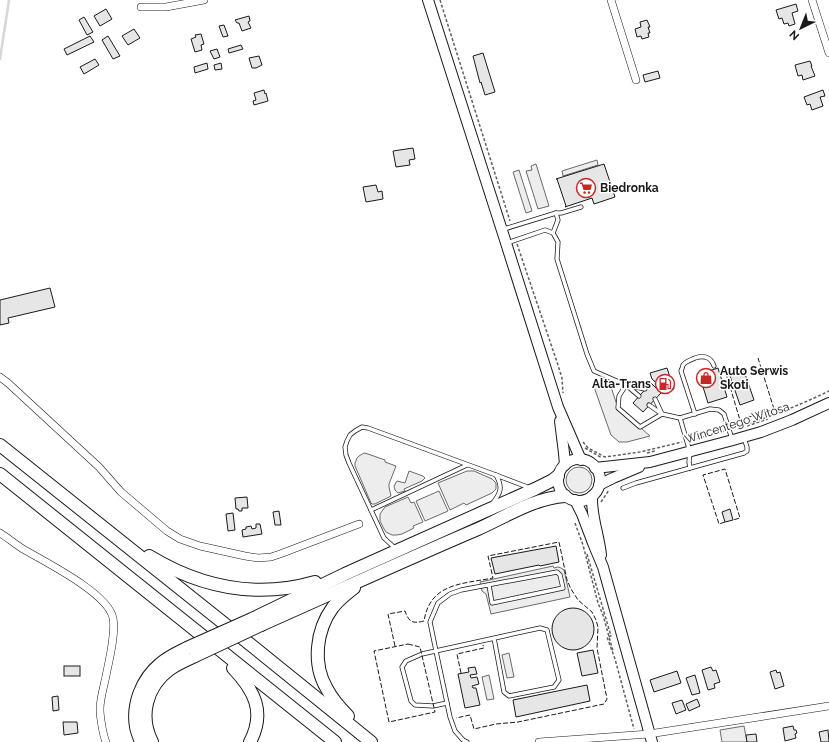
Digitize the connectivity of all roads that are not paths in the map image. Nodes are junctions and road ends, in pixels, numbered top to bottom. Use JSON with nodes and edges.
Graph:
{"nodes":[{"id":1,"x":204,"y":0,"type":"edge"},
{"id":2,"x":428,"y":0,"type":"edge"},
{"id":3,"x":611,"y":0,"type":"edge"},
{"id":4,"x":812,"y":0,"type":"edge"},
{"id":5,"x":141,"y":7,"type":"dead end"},
{"id":6,"x":829,"y":53,"type":"edge"},
{"id":7,"x":636,"y":80,"type":"dead end"},
{"id":8,"x":581,"y":207,"type":"dead end"},
{"id":9,"x":556,"y":213,"type":"junction"},
{"id":10,"x":507,"y":228,"type":"junction"},
{"id":11,"x":554,"y":233,"type":"junction"},
{"id":12,"x":511,"y":242,"type":"junction"},
{"id":13,"x":714,"y":366,"type":"dead end"},
{"id":14,"x":0,"y":377,"type":"edge"},
{"id":15,"x":626,"y":384,"type":"junction"},
{"id":16,"x":645,"y":390,"type":"dead end"},
{"id":17,"x":639,"y":396,"type":"dead end"},
{"id":18,"x":655,"y":398,"type":"dead end"},
{"id":19,"x":560,"y":403,"type":"junction"},
{"id":20,"x":829,"y":403,"type":"edge"},
{"id":21,"x":649,"y":405,"type":"dead end"},
{"id":22,"x":662,"y":414,"type":"junction"},
{"id":23,"x":695,"y":414,"type":"junction"},
{"id":24,"x":680,"y":418,"type":"junction"},
{"id":25,"x":731,"y":436,"type":"junction"},
{"id":26,"x":744,"y":436,"type":"junction"},
{"id":27,"x":0,"y":445,"type":"edge"},
{"id":28,"x":689,"y":447,"type":"junction"},
{"id":29,"x":581,"y":460,"type":"junction"},
{"id":30,"x":650,"y":462,"type":"junction"},
{"id":31,"x":467,"y":465,"type":"junction"},
{"id":32,"x":565,"y":465,"type":"junction"},
{"id":33,"x":595,"y":468,"type":"junction"},
{"id":34,"x":690,"y":468,"type":"junction"},
{"id":35,"x":0,"y":474,"type":"edge"},
{"id":36,"x":496,"y":475,"type":"junction"},
{"id":37,"x":558,"y":476,"type":"junction"},
{"id":38,"x":599,"y":485,"type":"junction"},
{"id":39,"x":623,"y":488,"type":"dead end"},
{"id":40,"x":535,"y":489,"type":"junction"},
{"id":41,"x":592,"y":496,"type":"junction"},
{"id":42,"x":570,"y":498,"type":"junction"},
{"id":43,"x":371,"y":510,"type":"junction"},
{"id":44,"x":487,"y":510,"type":"junction"},
{"id":45,"x":359,"y":524,"type":"dead end"},
{"id":46,"x":108,"y":531,"type":"junction"},
{"id":47,"x":0,"y":533,"type":"edge"},
{"id":48,"x":398,"y":551,"type":"junction"},
{"id":49,"x":603,"y":566,"type":"junction"},
{"id":50,"x":378,"y":572,"type":"junction"},
{"id":51,"x":345,"y":574,"type":"junction"},
{"id":52,"x":489,"y":585,"type":"junction"},
{"id":53,"x":256,"y":622,"type":"junction"},
{"id":54,"x":200,"y":634,"type":"junction"},
{"id":55,"x":494,"y":638,"type":"junction"},
{"id":56,"x":436,"y":651,"type":"junction"},
{"id":57,"x":191,"y":652,"type":"junction"},
{"id":58,"x":447,"y":703,"type":"junction"},
{"id":59,"x":829,"y":706,"type":"edge"},
{"id":60,"x":650,"y":738,"type":"edge"},
{"id":61,"x":106,"y":742,"type":"edge"},
{"id":62,"x":141,"y":742,"type":"edge"},
{"id":63,"x":152,"y":742,"type":"edge"},
{"id":64,"x":250,"y":742,"type":"edge"},
{"id":65,"x":335,"y":742,"type":"edge"},
{"id":66,"x":372,"y":742,"type":"edge"},
{"id":67,"x":467,"y":742,"type":"edge"},
{"id":68,"x":539,"y":742,"type":"edge"},
{"id":69,"x":551,"y":742,"type":"edge"}],
"edges":[{"from":1,"to":5,"type":"street"},
{"from":2,"to":10,"type":"street"},
{"from":3,"to":7,"type":"street"},
{"from":4,"to":6,"type":"street"},
{"from":8,"to":9,"type":"lane"},
{"from":9,"to":10,"type":"lane"},
{"from":9,"to":11,"type":"lane"},
{"from":10,"to":12,"type":"street"},
{"from":11,"to":12,"type":"lane"},
{"from":11,"to":15,"type":"lane"},
{"from":12,"to":19,"type":"street"},
{"from":13,"to":23,"type":"lane"},
{"from":14,"to":45,"type":"street"},
{"from":15,"to":16,"type":"lane"},
{"from":15,"to":17,"type":"lane"},
{"from":15,"to":22,"type":"lane"},
{"from":18,"to":22,"type":"lane"},
{"from":19,"to":29,"type":"street"},
{"from":19,"to":32,"type":"street"},
{"from":20,"to":26,"type":"street","name":"Wincentego Witosa"},
{"from":21,"to":22,"type":"lane"},
{"from":22,"to":24,"type":"lane"},
{"from":23,"to":24,"type":"lane"},
{"from":23,"to":25,"type":"lane"},
{"from":24,"to":28,"type":"lane"},
{"from":25,"to":26,"type":"street","name":"Wincentego Witosa"},
{"from":25,"to":28,"type":"street","name":"Wincentego Witosa"},
{"from":26,"to":34,"type":"lane"},
{"from":27,"to":46,"type":"highway"},
{"from":28,"to":30,"type":"street","name":"Wincentego Witosa"},
{"from":28,"to":34,"type":"lane"},
{"from":29,"to":32,"type":"street"},
{"from":29,"to":33,"type":"street"},
{"from":30,"to":33,"type":"street","name":"Wincentego Witosa"},
{"from":30,"to":38,"type":"street","name":"Wincentego Witosa"},
{"from":31,"to":36,"type":"lane"},
{"from":31,"to":43,"type":"lane"},
{"from":31,"to":43,"type":"lane"},
{"from":32,"to":37,"type":"street"},
{"from":33,"to":38,"type":"street"},
{"from":34,"to":39,"type":"lane"},
{"from":35,"to":54,"type":"highway"},
{"from":36,"to":40,"type":"lane"},
{"from":36,"to":44,"type":"lane"},
{"from":37,"to":40,"type":"highway"},
{"from":37,"to":42,"type":"street"},
{"from":38,"to":41,"type":"street"},
{"from":40,"to":44,"type":"highway"},
{"from":41,"to":42,"type":"street"},
{"from":41,"to":49,"type":"street"},
{"from":42,"to":49,"type":"street"},
{"from":42,"to":50,"type":"highway"},
{"from":43,"to":48,"type":"lane"},
{"from":44,"to":48,"type":"highway"},
{"from":46,"to":51,"type":"highway"},
{"from":46,"to":66,"type":"highway"},
{"from":47,"to":61,"type":"street"},
{"from":48,"to":51,"type":"highway"},
{"from":49,"to":60,"type":"street"},
{"from":50,"to":53,"type":"highway"},
{"from":50,"to":66,"type":"highway"},
{"from":51,"to":53,"type":"highway"},
{"from":52,"to":52,"type":"lane"},
{"from":52,"to":56,"type":"lane"},
{"from":53,"to":57,"type":"highway","bridge":true},
{"from":54,"to":64,"type":"highway"},
{"from":54,"to":65,"type":"highway"},
{"from":55,"to":55,"type":"lane"},
{"from":55,"to":56,"type":"lane"},
{"from":56,"to":58,"type":"lane"},
{"from":56,"to":58,"type":"lane"},
{"from":57,"to":62,"type":"highway"},
{"from":57,"to":63,"type":"highway"},
{"from":58,"to":67,"type":"lane"},
{"from":59,"to":60,"type":"street"},
{"from":60,"to":69,"type":"street"},
{"from":68,"to":69,"type":"street"}]}
